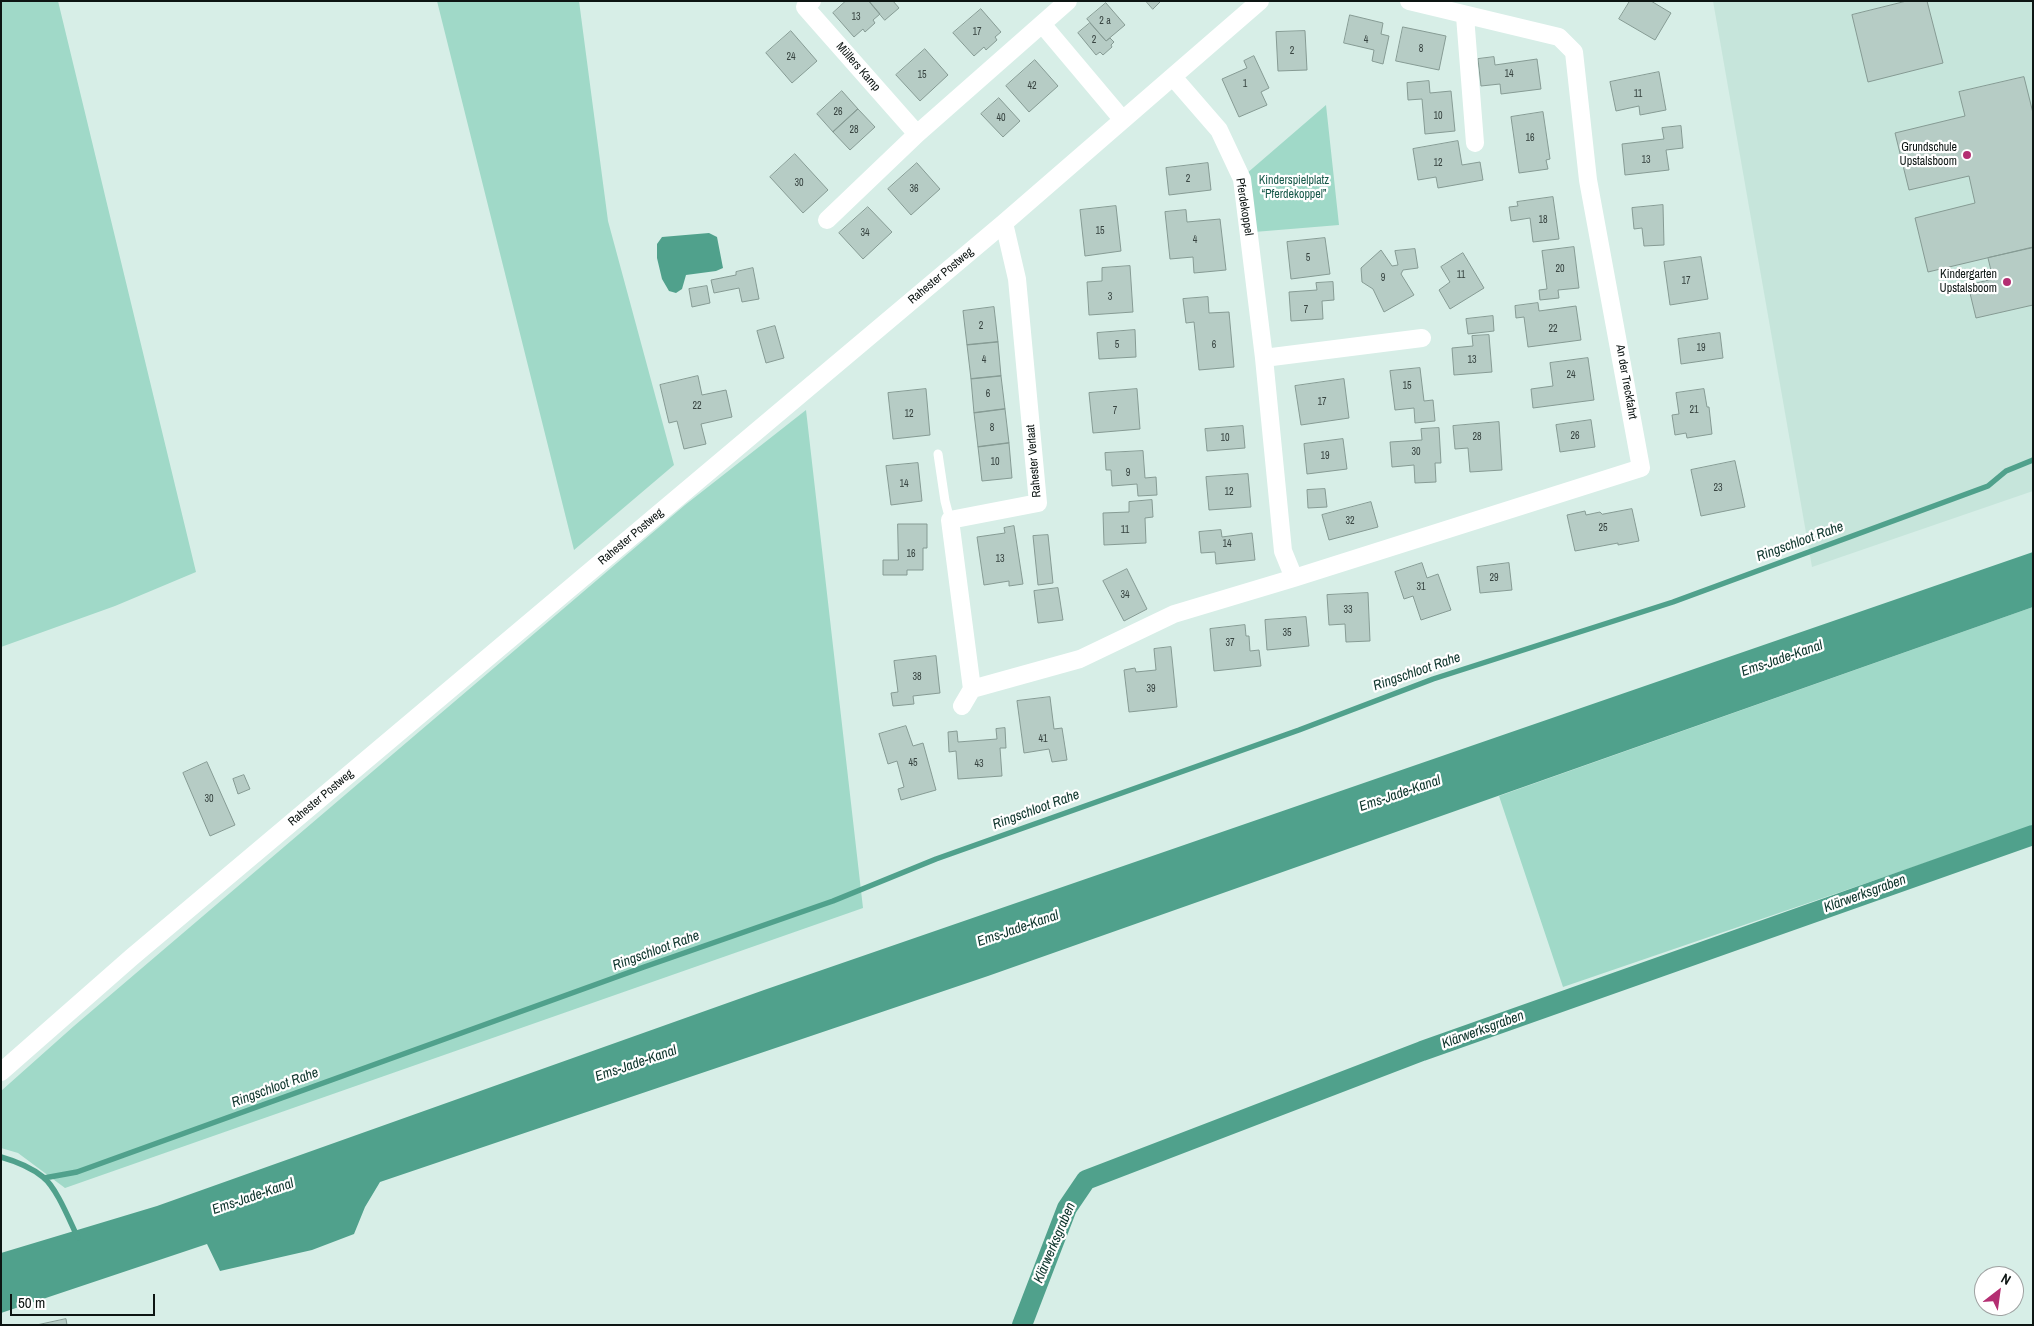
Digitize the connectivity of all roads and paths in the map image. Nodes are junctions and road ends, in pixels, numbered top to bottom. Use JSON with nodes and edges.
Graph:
{"nodes":[{"id":1,"x":812,"y":1,"type":"edge"},
{"id":2,"x":1068,"y":1,"type":"edge"},
{"id":3,"x":1260,"y":1,"type":"edge"},
{"id":4,"x":1409,"y":1,"type":"edge"},
{"id":5,"x":1465,"y":16,"type":"junction"},
{"id":6,"x":1042,"y":24,"type":"junction"},
{"id":7,"x":1173,"y":77,"type":"junction"},
{"id":8,"x":1122,"y":119,"type":"junction"},
{"id":9,"x":916,"y":134,"type":"junction"},
{"id":10,"x":1474,"y":143,"type":"dead end"},
{"id":11,"x":827,"y":220,"type":"dead end"},
{"id":12,"x":1004,"y":222,"type":"junction"},
{"id":13,"x":1422,"y":338,"type":"dead end"},
{"id":14,"x":1264,"y":358,"type":"junction"},
{"id":15,"x":938,"y":454,"type":"dead end"},
{"id":16,"x":950,"y":520,"type":"junction"},
{"id":17,"x":1294,"y":578,"type":"junction"},
{"id":18,"x":972,"y":689,"type":"junction"},
{"id":19,"x":962,"y":706,"type":"dead end"},
{"id":20,"x":1,"y":1072,"type":"edge"}],
"edges":[{"from":1,"to":9,"type":"street","name":"Müllers Kamp"},
{"from":2,"to":6,"type":"street"},
{"from":3,"to":7,"type":"street","name":"Rahester Postweg"},
{"from":4,"to":5,"type":"street","name":"An der Treckfahrt"},
{"from":5,"to":10,"type":"street"},
{"from":5,"to":17,"type":"street","name":"An der Treckfahrt"},
{"from":6,"to":8,"type":"street"},
{"from":6,"to":9,"type":"street"},
{"from":7,"to":8,"type":"street","name":"Rahester Postweg"},
{"from":7,"to":14,"type":"street","name":"Pferdekoppel"},
{"from":8,"to":12,"type":"street","name":"Rahester Postweg"},
{"from":9,"to":11,"type":"street"},
{"from":12,"to":16,"type":"street","name":"Rahester Verlaat"},
{"from":12,"to":20,"type":"street","name":"Rahester Postweg"},
{"from":13,"to":14,"type":"street"},
{"from":14,"to":17,"type":"street","name":"Pferdekoppel"},
{"from":15,"to":16,"type":"lane"},
{"from":16,"to":18,"type":"street"},
{"from":17,"to":18,"type":"street"},
{"from":18,"to":19,"type":"street"}]}
